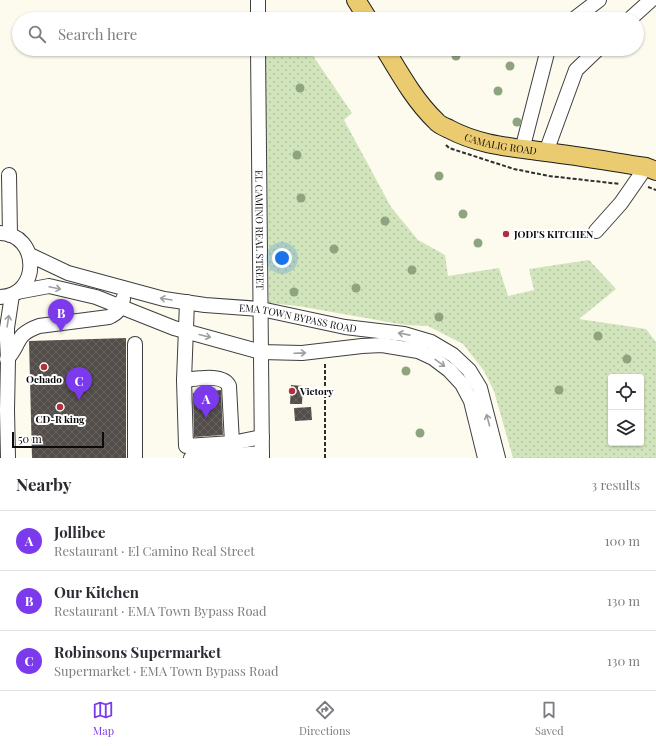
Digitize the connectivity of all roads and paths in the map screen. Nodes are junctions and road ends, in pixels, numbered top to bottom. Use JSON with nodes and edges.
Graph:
{"nodes":[{"id":1,"x":258,"y":0,"type":"edge"},
{"id":2,"x":356,"y":0,"type":"edge"},
{"id":3,"x":599,"y":0,"type":"edge"},
{"id":4,"x":651,"y":0,"type":"edge"},
{"id":5,"x":258,"y":12,"type":"edge"},
{"id":6,"x":364,"y":12,"type":"edge"},
{"id":7,"x":583,"y":12,"type":"edge"},
{"id":8,"x":638,"y":12,"type":"edge"},
{"id":9,"x":258,"y":56,"type":"edge"},
{"id":10,"x":389,"y":56,"type":"edge"},
{"id":11,"x":546,"y":56,"type":"edge"},
{"id":12,"x":591,"y":56,"type":"edge"},
{"id":13,"x":522,"y":150,"type":"junction"},
{"id":14,"x":546,"y":152,"type":"junction"},
{"id":15,"x":651,"y":169,"type":"edge"},
{"id":16,"x":9,"y":175,"type":"dead end"},
{"id":17,"x":596,"y":231,"type":"dead end"},
{"id":18,"x":5,"y":234,"type":"edge"},
{"id":19,"x":30,"y":255,"type":"junction"},
{"id":20,"x":126,"y":289,"type":"junction"},
{"id":21,"x":10,"y":295,"type":"edge"},
{"id":22,"x":187,"y":302,"type":"junction"},
{"id":23,"x":121,"y":307,"type":"junction"},
{"id":24,"x":261,"y":309,"type":"junction"},
{"id":25,"x":185,"y":331,"type":"junction"},
{"id":26,"x":135,"y":344,"type":"dead end"},
{"id":27,"x":325,"y":350,"type":"junction"},
{"id":28,"x":261,"y":352,"type":"junction"},
{"id":29,"x":3,"y":361,"type":"edge"},
{"id":30,"x":184,"y":380,"type":"junction"},
{"id":31,"x":262,"y":437,"type":"junction"},
{"id":32,"x":232,"y":443,"type":"junction"},
{"id":33,"x":262,"y":456,"type":"edge"},
{"id":34,"x":2,"y":458,"type":"edge"},
{"id":35,"x":8,"y":458,"type":"edge"},
{"id":36,"x":135,"y":458,"type":"edge"},
{"id":37,"x":191,"y":458,"type":"edge"},
{"id":38,"x":325,"y":458,"type":"edge"},
{"id":39,"x":484,"y":458,"type":"edge"},
{"id":40,"x":498,"y":458,"type":"edge"}],
"edges":[{"from":1,"to":5,"type":"street"},
{"from":2,"to":6,"type":"main road"},
{"from":3,"to":7,"type":"street"},
{"from":4,"to":8,"type":"street"},
{"from":9,"to":24,"type":"street","name":"EL CAMINO REAL STREET"},
{"from":10,"to":13,"type":"main road","name":"CAMALIG ROAD"},
{"from":11,"to":13,"type":"street"},
{"from":12,"to":14,"type":"street"},
{"from":13,"to":14,"type":"main road","name":"CAMALIG ROAD"},
{"from":14,"to":15,"type":"main road","name":"CAMALIG ROAD"},
{"from":15,"to":17,"type":"street"},
{"from":16,"to":18,"type":"street"},
{"from":18,"to":19,"type":"street"},
{"from":19,"to":20,"type":"street","name":"EMA TOWN BYPASS ROAD"},
{"from":19,"to":21,"type":"street"},
{"from":22,"to":20,"type":"street","name":"EMA TOWN BYPASS ROAD","one_way":true},
{"from":20,"to":23,"type":"street"},
{"from":21,"to":23,"type":"street","name":"EMA TOWN BYPASS ROAD","one_way":true},
{"from":29,"to":21,"type":"street","one_way":true},
{"from":22,"to":24,"type":"street","name":"EMA TOWN BYPASS ROAD"},
{"from":22,"to":25,"type":"street"},
{"from":23,"to":25,"type":"street","name":"EMA TOWN BYPASS ROAD"},
{"from":23,"to":29,"type":"street"},
{"from":24,"to":28,"type":"street","name":"EL CAMINO REAL STREET"},
{"from":40,"to":24,"type":"street","name":"EMA TOWN BYPASS ROAD","one_way":true},
{"from":25,"to":28,"type":"street","name":"EMA TOWN BYPASS ROAD","one_way":true},
{"from":25,"to":30,"type":"street"},
{"from":26,"to":36,"type":"street"},
{"from":28,"to":27,"type":"street","name":"EMA TOWN BYPASS ROAD","one_way":true},
{"from":27,"to":38,"type":"path"},
{"from":27,"to":39,"type":"street","name":"EMA TOWN BYPASS ROAD","one_way":true},
{"from":28,"to":31,"type":"street","name":"EL CAMINO REAL STREET"},
{"from":29,"to":34,"type":"street"},
{"from":29,"to":35,"type":"street"},
{"from":30,"to":32,"type":"street"},
{"from":30,"to":32,"type":"street"},
{"from":31,"to":32,"type":"street"},
{"from":31,"to":33,"type":"street","name":"EL CAMINO REAL STREET"},
{"from":33,"to":37,"type":"street"}]}
